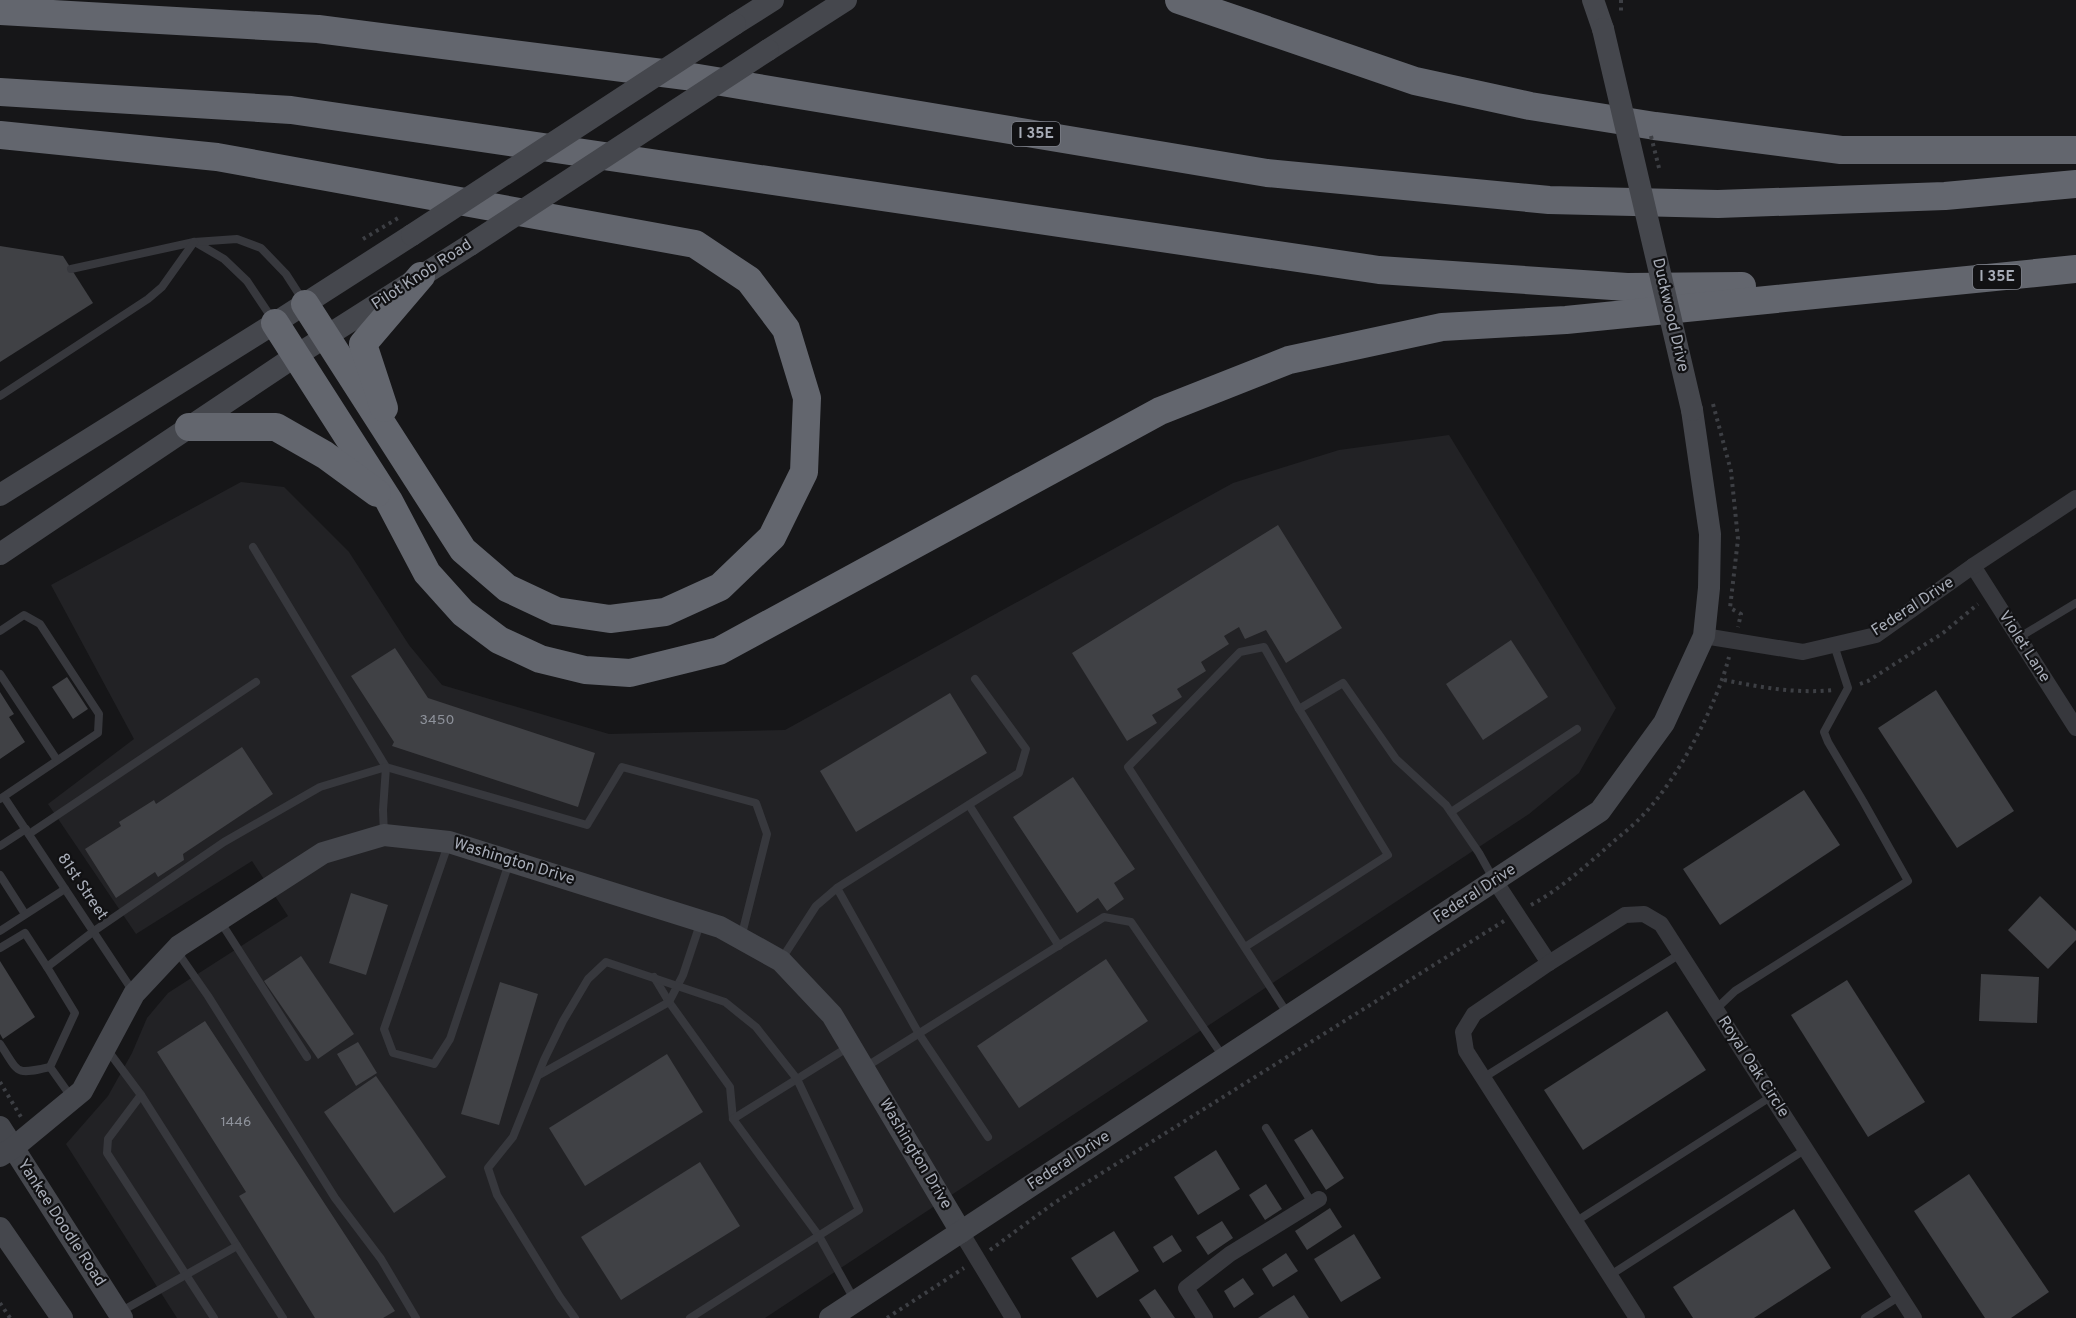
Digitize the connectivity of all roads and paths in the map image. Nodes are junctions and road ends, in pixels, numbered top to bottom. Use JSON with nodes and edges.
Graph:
{"nodes":[{"id":1,"x":773,"y":0,"type":"edge"},
{"id":2,"x":846,"y":0,"type":"edge"},
{"id":3,"x":1179,"y":0,"type":"edge"},
{"id":4,"x":1593,"y":0,"type":"edge"},
{"id":5,"x":0,"y":11,"type":"edge"},
{"id":6,"x":0,"y":92,"type":"edge"},
{"id":7,"x":0,"y":135,"type":"edge"},
{"id":8,"x":2076,"y":150,"type":"edge"},
{"id":9,"x":2076,"y":184,"type":"edge"},
{"id":10,"x":194,"y":242,"type":"junction"},
{"id":11,"x":71,"y":269,"type":"dead end"},
{"id":12,"x":2076,"y":269,"type":"edge"},
{"id":13,"x":421,"y":276,"type":"junction"},
{"id":14,"x":1918,"y":284,"type":"junction"},
{"id":15,"x":305,"y":304,"type":"junction"},
{"id":16,"x":276,"y":323,"type":"junction"},
{"id":17,"x":326,"y":336,"type":"junction"},
{"id":18,"x":297,"y":355,"type":"junction"},
{"id":19,"x":0,"y":396,"type":"edge"},
{"id":20,"x":189,"y":428,"type":"junction"},
{"id":21,"x":397,"y":447,"type":"junction"},
{"id":22,"x":0,"y":495,"type":"edge"},
{"id":23,"x":2076,"y":498,"type":"edge"},
{"id":24,"x":389,"y":501,"type":"junction"},
{"id":25,"x":253,"y":547,"type":"dead end"},
{"id":26,"x":0,"y":554,"type":"edge"},
{"id":27,"x":1973,"y":566,"type":"junction"},
{"id":28,"x":1980,"y":603,"type":"dead end"},
{"id":29,"x":2076,"y":603,"type":"edge"},
{"id":30,"x":0,"y":632,"type":"edge"},
{"id":31,"x":1704,"y":636,"type":"junction"},
{"id":32,"x":2019,"y":638,"type":"junction"},
{"id":33,"x":1834,"y":645,"type":"junction"},
{"id":34,"x":0,"y":674,"type":"edge"},
{"id":35,"x":975,"y":679,"type":"dead end"},
{"id":36,"x":1724,"y":680,"type":"dead end"},
{"id":37,"x":256,"y":682,"type":"dead end"},
{"id":38,"x":1848,"y":688,"type":"junction"},
{"id":39,"x":1299,"y":710,"type":"junction"},
{"id":40,"x":2076,"y":728,"type":"edge"},
{"id":41,"x":1577,"y":729,"type":"dead end"},
{"id":42,"x":57,"y":760,"type":"junction"},
{"id":43,"x":386,"y":767,"type":"junction"},
{"id":44,"x":2,"y":798,"type":"edge"},
{"id":45,"x":969,"y":804,"type":"junction"},
{"id":46,"x":1451,"y":812,"type":"junction"},
{"id":47,"x":27,"y":832,"type":"junction"},
{"id":48,"x":384,"y":835,"type":"junction"},
{"id":49,"x":449,"y":842,"type":"junction"},
{"id":50,"x":0,"y":846,"type":"edge"},
{"id":51,"x":510,"y":861,"type":"junction"},
{"id":52,"x":0,"y":875,"type":"edge"},
{"id":53,"x":1495,"y":881,"type":"junction"},
{"id":54,"x":837,"y":888,"type":"junction"},
{"id":55,"x":65,"y":890,"type":"junction"},
{"id":56,"x":25,"y":914,"type":"junction"},
{"id":57,"x":219,"y":920,"type":"junction"},
{"id":58,"x":701,"y":921,"type":"junction"},
{"id":59,"x":0,"y":931,"type":"edge"},
{"id":60,"x":94,"y":931,"type":"junction"},
{"id":61,"x":741,"y":939,"type":"junction"},
{"id":62,"x":1059,"y":946,"type":"junction"},
{"id":63,"x":1245,"y":947,"type":"junction"},
{"id":64,"x":0,"y":948,"type":"edge"},
{"id":65,"x":176,"y":949,"type":"junction"},
{"id":66,"x":1680,"y":954,"type":"junction"},
{"id":67,"x":781,"y":961,"type":"junction"},
{"id":68,"x":1549,"y":963,"type":"junction"},
{"id":69,"x":46,"y":967,"type":"junction"},
{"id":70,"x":654,"y":977,"type":"junction"},
{"id":71,"x":678,"y":985,"type":"junction"},
{"id":72,"x":134,"y":994,"type":"junction"},
{"id":73,"x":669,"y":1002,"type":"junction"},
{"id":74,"x":1716,"y":1009,"type":"junction"},
{"id":75,"x":1289,"y":1016,"type":"junction"},
{"id":76,"x":919,"y":1034,"type":"junction"},
{"id":77,"x":0,"y":1044,"type":"edge"},
{"id":78,"x":850,"y":1046,"type":"junction"},
{"id":79,"x":106,"y":1047,"type":"junction"},
{"id":80,"x":307,"y":1057,"type":"dead end"},
{"id":81,"x":1224,"y":1059,"type":"junction"},
{"id":82,"x":50,"y":1067,"type":"junction"},
{"id":83,"x":864,"y":1069,"type":"junction"},
{"id":84,"x":538,"y":1075,"type":"junction"},
{"id":85,"x":797,"y":1078,"type":"junction"},
{"id":86,"x":1483,"y":1078,"type":"junction"},
{"id":87,"x":141,"y":1095,"type":"junction"},
{"id":88,"x":1772,"y":1096,"type":"junction"},
{"id":89,"x":73,"y":1098,"type":"junction"},
{"id":90,"x":733,"y":1119,"type":"junction"},
{"id":91,"x":0,"y":1127,"type":"edge"},
{"id":92,"x":1266,"y":1128,"type":"dead end"},
{"id":93,"x":988,"y":1137,"type":"dead end"},
{"id":94,"x":1806,"y":1149,"type":"junction"},
{"id":95,"x":7,"y":1152,"type":"edge"},
{"id":96,"x":1315,"y":1201,"type":"joint"},
{"id":97,"x":1574,"y":1222,"type":"junction"},
{"id":98,"x":0,"y":1228,"type":"edge"},
{"id":99,"x":961,"y":1232,"type":"junction"},
{"id":100,"x":819,"y":1236,"type":"junction"},
{"id":101,"x":237,"y":1246,"type":"junction"},
{"id":102,"x":185,"y":1273,"type":"junction"},
{"id":103,"x":1610,"y":1276,"type":"junction"},
{"id":104,"x":1900,"y":1296,"type":"junction"},
{"id":105,"x":855,"y":1301,"type":"junction"},
{"id":106,"x":0,"y":1303,"type":"edge"},
{"id":107,"x":120,"y":1315,"type":"edge"},
{"id":108,"x":10,"y":1318,"type":"edge"},
{"id":109,"x":62,"y":1318,"type":"edge"},
{"id":110,"x":214,"y":1318,"type":"edge"},
{"id":111,"x":283,"y":1318,"type":"edge"},
{"id":112,"x":416,"y":1318,"type":"edge"},
{"id":113,"x":575,"y":1318,"type":"edge"},
{"id":114,"x":690,"y":1318,"type":"edge"},
{"id":115,"x":830,"y":1318,"type":"edge"},
{"id":116,"x":1013,"y":1318,"type":"edge"},
{"id":117,"x":1205,"y":1318,"type":"edge"},
{"id":118,"x":1637,"y":1318,"type":"edge"},
{"id":119,"x":1864,"y":1318,"type":"edge"},
{"id":120,"x":1914,"y":1318,"type":"edge"}],
"edges":[{"from":1,"to":15,"type":"street","bridge":true},
{"from":2,"to":13,"type":"street","name":"Pilot Knob Road","bridge":true},
{"from":3,"to":8,"type":"highway"},
{"from":4,"to":31,"type":"street","name":"Duckwood Drive","bridge":true},
{"from":5,"to":9,"type":"highway","number":"I 35E"},
{"from":6,"to":14,"type":"highway","number":"I 35E"},
{"from":7,"to":21,"type":"highway"},
{"from":10,"to":11,"type":"lane"},
{"from":10,"to":15,"type":"lane"},
{"from":10,"to":16,"type":"lane"},
{"from":10,"to":19,"type":"lane"},
{"from":12,"to":14,"type":"highway","number":"I 35E"},
{"from":13,"to":17,"type":"street","name":"Pilot Knob Road"},
{"from":13,"to":21,"type":"highway"},
{"from":14,"to":24,"type":"highway"},
{"from":15,"to":16,"type":"street"},
{"from":15,"to":17,"type":"highway"},
{"from":16,"to":18,"type":"highway"},
{"from":16,"to":22,"type":"street"},
{"from":17,"to":18,"type":"street","name":"Pilot Knob Road"},
{"from":17,"to":21,"type":"highway"},
{"from":18,"to":20,"type":"street","name":"Pilot Knob Road"},
{"from":18,"to":24,"type":"highway"},
{"from":20,"to":24,"type":"highway"},
{"from":20,"to":26,"type":"street","name":"Pilot Knob Road"},
{"from":23,"to":27,"type":"street","name":"Federal Drive"},
{"from":25,"to":43,"type":"lane"},
{"from":27,"to":32,"type":"street","name":"Violet Lane"},
{"from":27,"to":33,"type":"street","name":"Federal Drive"},
{"from":28,"to":38,"type":"path"},
{"from":29,"to":32,"type":"lane"},
{"from":30,"to":42,"type":"lane"},
{"from":31,"to":33,"type":"street","name":"Federal Drive"},
{"from":31,"to":53,"type":"street","name":"Federal Drive"},
{"from":32,"to":40,"type":"street","name":"Violet Lane"},
{"from":33,"to":38,"type":"lane"},
{"from":34,"to":42,"type":"lane"},
{"from":35,"to":45,"type":"lane"},
{"from":36,"to":38,"type":"path"},
{"from":37,"to":47,"type":"lane"},
{"from":38,"to":74,"type":"lane"},
{"from":39,"to":46,"type":"lane"},
{"from":39,"to":63,"type":"lane"},
{"from":39,"to":63,"type":"lane"},
{"from":41,"to":46,"type":"lane"},
{"from":42,"to":44,"type":"lane"},
{"from":43,"to":48,"type":"lane"},
{"from":43,"to":60,"type":"lane"},
{"from":43,"to":61,"type":"lane"},
{"from":44,"to":47,"type":"lane","name":"81st Street"},
{"from":45,"to":54,"type":"lane"},
{"from":45,"to":62,"type":"lane"},
{"from":46,"to":53,"type":"lane"},
{"from":47,"to":50,"type":"lane"},
{"from":47,"to":55,"type":"lane","name":"81st Street"},
{"from":48,"to":49,"type":"street","name":"Washington Drive"},
{"from":48,"to":57,"type":"street","name":"Washington Drive"},
{"from":49,"to":51,"type":"street","name":"Washington Drive"},
{"from":49,"to":51,"type":"lane"},
{"from":51,"to":58,"type":"street","name":"Washington Drive"},
{"from":52,"to":56,"type":"lane"},
{"from":53,"to":68,"type":"street"},
{"from":53,"to":75,"type":"street","name":"Federal Drive"},
{"from":54,"to":67,"type":"lane"},
{"from":54,"to":76,"type":"lane"},
{"from":55,"to":56,"type":"lane"},
{"from":55,"to":60,"type":"lane","name":"81st Street"},
{"from":56,"to":59,"type":"lane"},
{"from":57,"to":65,"type":"street","name":"Washington Drive"},
{"from":57,"to":80,"type":"lane"},
{"from":58,"to":61,"type":"street","name":"Washington Drive"},
{"from":58,"to":71,"type":"lane"},
{"from":60,"to":69,"type":"lane"},
{"from":60,"to":72,"type":"lane","name":"81st Street"},
{"from":61,"to":67,"type":"street","name":"Washington Drive"},
{"from":62,"to":76,"type":"lane"},
{"from":62,"to":81,"type":"lane"},
{"from":63,"to":75,"type":"lane"},
{"from":64,"to":69,"type":"lane"},
{"from":65,"to":72,"type":"street","name":"Washington Drive"},
{"from":65,"to":112,"type":"lane"},
{"from":66,"to":68,"type":"street","name":"Royal Oak Circle"},
{"from":66,"to":74,"type":"street","name":"Royal Oak Circle"},
{"from":66,"to":86,"type":"lane"},
{"from":67,"to":78,"type":"street","name":"Washington Drive"},
{"from":68,"to":86,"type":"street","name":"Royal Oak Circle"},
{"from":69,"to":82,"type":"lane"},
{"from":70,"to":71,"type":"lane"},
{"from":70,"to":73,"type":"lane"},
{"from":70,"to":84,"type":"lane"},
{"from":71,"to":73,"type":"lane"},
{"from":71,"to":85,"type":"lane"},
{"from":72,"to":79,"type":"street","name":"Washington Drive"},
{"from":73,"to":84,"type":"lane"},
{"from":73,"to":90,"type":"lane"},
{"from":74,"to":88,"type":"street","name":"Royal Oak Circle"},
{"from":75,"to":81,"type":"street","name":"Federal Drive"},
{"from":76,"to":83,"type":"lane"},
{"from":76,"to":93,"type":"lane"},
{"from":77,"to":82,"type":"lane"},
{"from":78,"to":83,"type":"street","name":"Washington Drive"},
{"from":78,"to":85,"type":"lane"},
{"from":79,"to":87,"type":"lane"},
{"from":79,"to":89,"type":"street","name":"Washington Drive"},
{"from":81,"to":99,"type":"street","name":"Federal Drive"},
{"from":82,"to":89,"type":"lane"},
{"from":83,"to":99,"type":"street","name":"Washington Drive"},
{"from":84,"to":113,"type":"lane"},
{"from":85,"to":90,"type":"lane"},
{"from":85,"to":100,"type":"lane"},
{"from":86,"to":97,"type":"street","name":"Royal Oak Circle"},
{"from":87,"to":101,"type":"lane"},
{"from":87,"to":102,"type":"lane"},
{"from":88,"to":94,"type":"street","name":"Royal Oak Circle"},
{"from":88,"to":97,"type":"lane"},
{"from":89,"to":95,"type":"street","name":"Washington Drive"},
{"from":90,"to":100,"type":"lane"},
{"from":91,"to":95,"type":"street","name":"Yankee Doodle Road"},
{"from":92,"to":96,"type":"lane"},
{"from":94,"to":103,"type":"lane"},
{"from":94,"to":104,"type":"street","name":"Royal Oak Circle"},
{"from":95,"to":107,"type":"street","name":"Yankee Doodle Road"},
{"from":96,"to":117,"type":"street"},
{"from":97,"to":103,"type":"street","name":"Royal Oak Circle"},
{"from":98,"to":109,"type":"street"},
{"from":99,"to":105,"type":"street","name":"Federal Drive"},
{"from":99,"to":116,"type":"street"},
{"from":100,"to":105,"type":"lane"},
{"from":100,"to":114,"type":"lane"},
{"from":101,"to":102,"type":"lane"},
{"from":101,"to":111,"type":"lane"},
{"from":102,"to":107,"type":"lane"},
{"from":102,"to":110,"type":"lane"},
{"from":103,"to":118,"type":"street","name":"Royal Oak Circle"},
{"from":104,"to":119,"type":"lane"},
{"from":104,"to":120,"type":"street","name":"Royal Oak Circle"},
{"from":105,"to":115,"type":"street","name":"Federal Drive"},
{"from":106,"to":108,"type":"path"}]}
